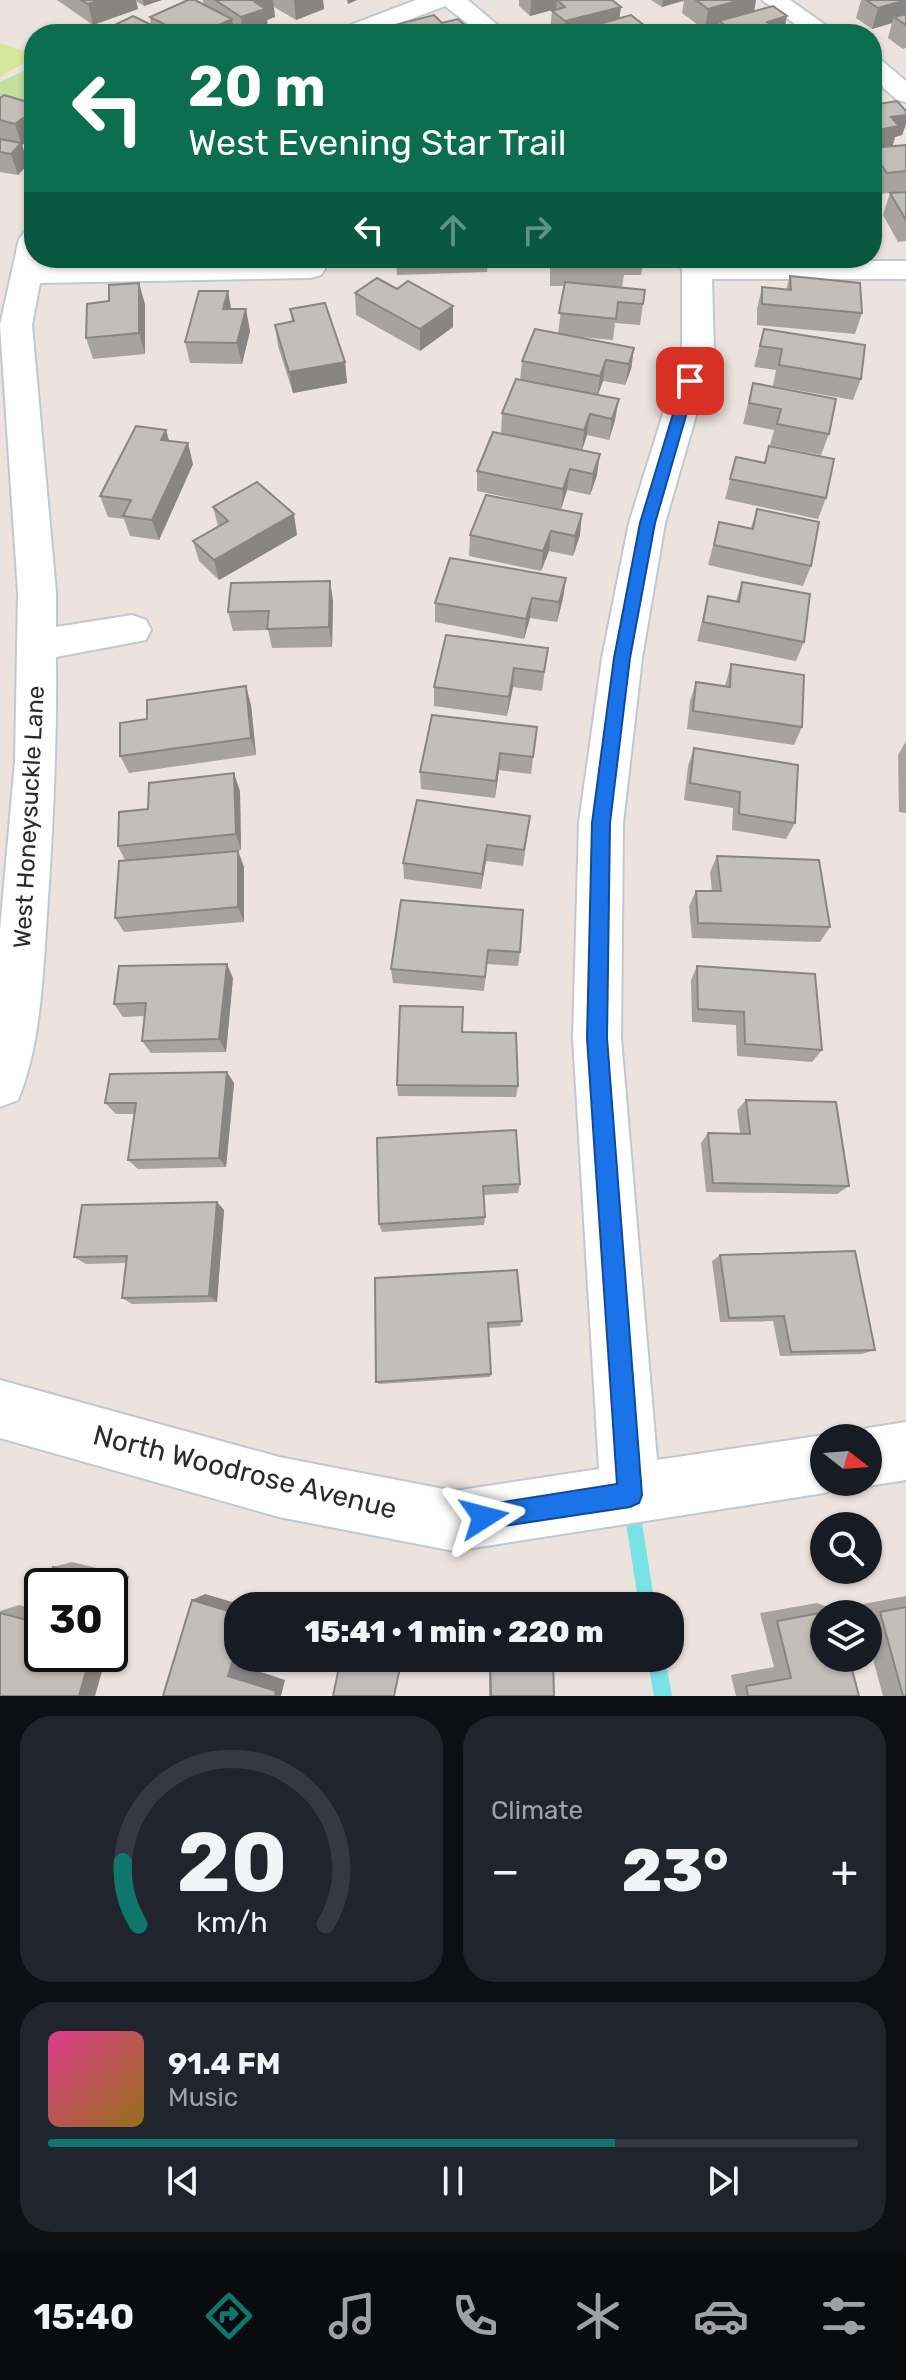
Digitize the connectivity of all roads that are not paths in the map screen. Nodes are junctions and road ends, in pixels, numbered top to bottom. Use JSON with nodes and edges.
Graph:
{"nodes":[{"id":1,"x":438,"y":0,"type":"edge"},
{"id":2,"x":453,"y":0,"type":"edge"},
{"id":3,"x":774,"y":0,"type":"edge"},
{"id":4,"x":375,"y":24,"type":"edge"},
{"id":5,"x":483,"y":24,"type":"edge"},
{"id":6,"x":811,"y":24,"type":"edge"},
{"id":7,"x":882,"y":74,"type":"edge"},
{"id":8,"x":906,"y":94,"type":"edge"},
{"id":9,"x":27,"y":268,"type":"edge"},
{"id":10,"x":287,"y":268,"type":"edge"},
{"id":11,"x":695,"y":268,"type":"edge"},
{"id":12,"x":836,"y":268,"type":"edge"},
{"id":13,"x":310,"y":269,"type":"dead end"},
{"id":14,"x":906,"y":270,"type":"edge"},
{"id":15,"x":132,"y":630,"type":"dead end"},
{"id":16,"x":36,"y":645,"type":"junction"},
{"id":17,"x":0,"y":1083,"type":"edge"},
{"id":18,"x":0,"y":1409,"type":"edge"},
{"id":19,"x":906,"y":1451,"type":"edge"},
{"id":20,"x":882,"y":1455,"type":"edge"},
{"id":21,"x":810,"y":1466,"type":"edge"},
{"id":22,"x":630,"y":1495,"type":"junction"}],
"edges":[{"from":1,"to":4,"type":"street"},
{"from":2,"to":5,"type":"street"},
{"from":3,"to":6,"type":"street"},
{"from":7,"to":8,"type":"street"},
{"from":9,"to":16,"type":"street","name":"West Honeysuckle Lane"},
{"from":10,"to":13,"type":"street"},
{"from":11,"to":22,"type":"street"},
{"from":12,"to":14,"type":"street"},
{"from":15,"to":16,"type":"street"},
{"from":16,"to":17,"type":"street","name":"West Honeysuckle Lane"},
{"from":18,"to":22,"type":"street","name":"North Woodrose Avenue"},
{"from":19,"to":20,"type":"street"},
{"from":21,"to":22,"type":"street","name":"North Woodrose Avenue"}]}
